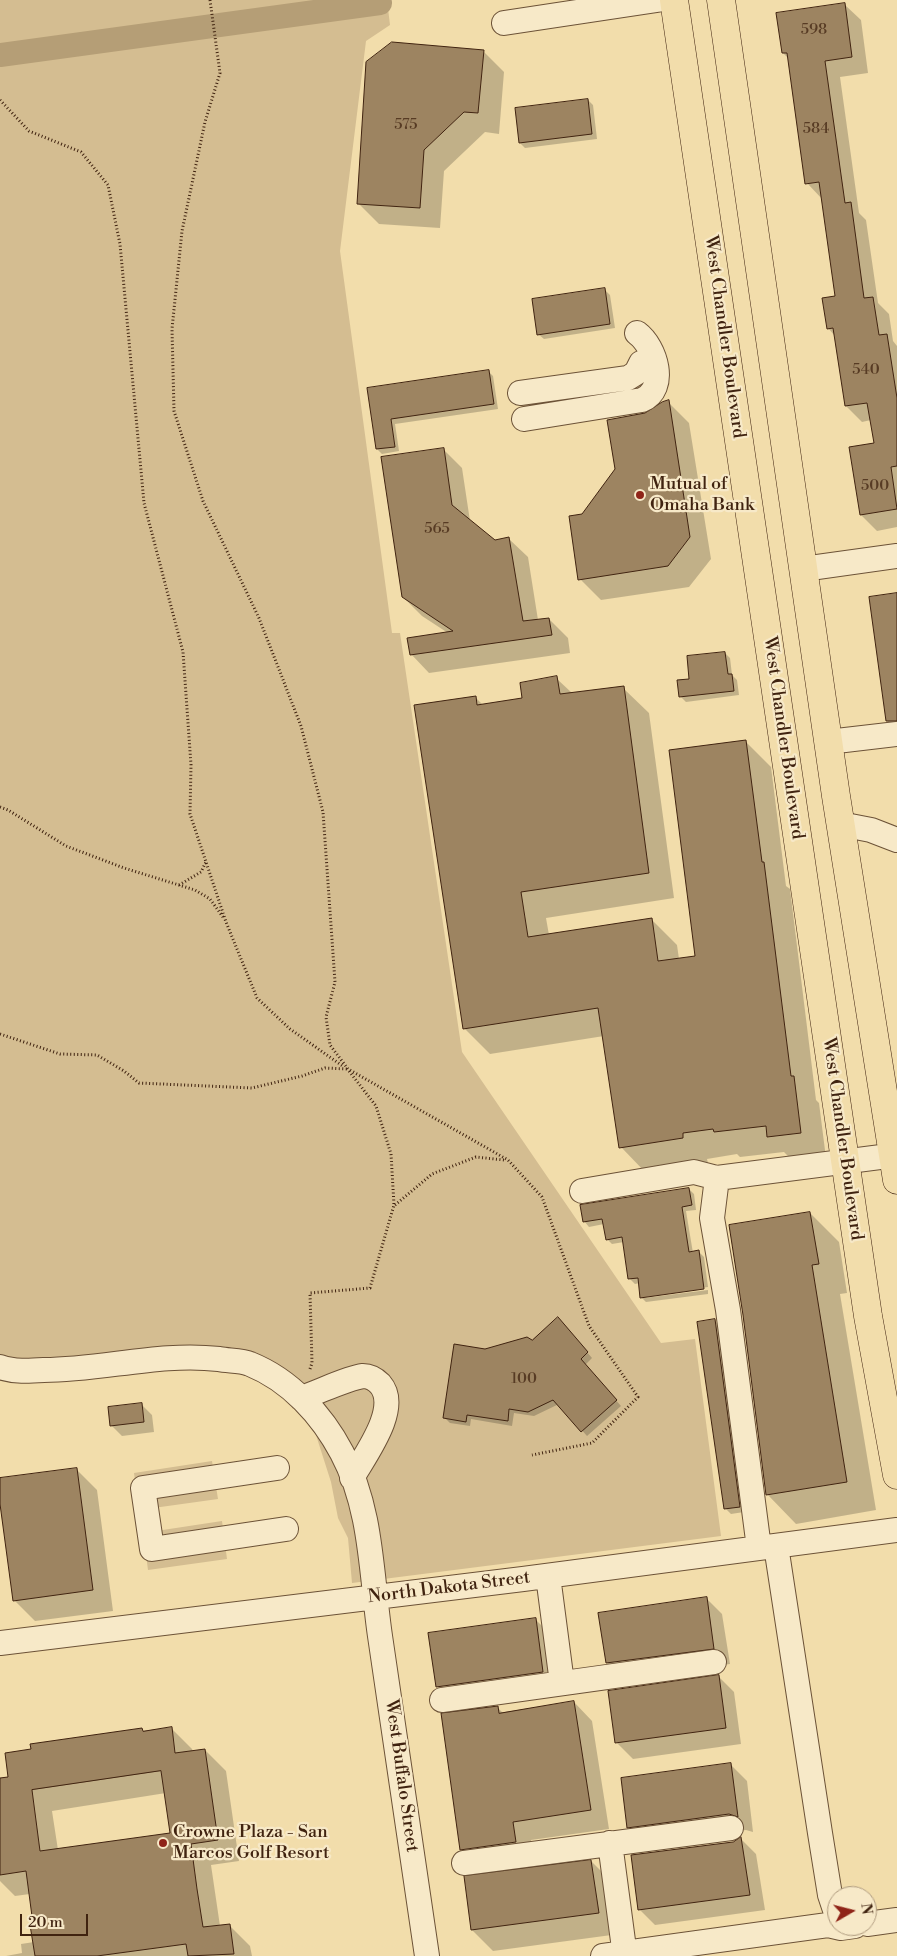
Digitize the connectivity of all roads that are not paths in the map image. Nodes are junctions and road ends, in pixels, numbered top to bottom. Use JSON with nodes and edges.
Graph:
{"nodes":[{"id":1,"x":657,"y":0,"type":"edge"},
{"id":2,"x":674,"y":0,"type":"edge"},
{"id":3,"x":721,"y":0,"type":"edge"},
{"id":4,"x":504,"y":23,"type":"dead end"},
{"id":5,"x":522,"y":406,"type":"joint"},
{"id":6,"x":897,"y":556,"type":"edge"},
{"id":7,"x":803,"y":570,"type":"junction"},
{"id":8,"x":897,"y":734,"type":"edge"},
{"id":9,"x":828,"y":742,"type":"junction"},
{"id":10,"x":840,"y":824,"type":"junction"},
{"id":11,"x":897,"y":840,"type":"edge"},
{"id":12,"x":846,"y":1162,"type":"junction"},
{"id":13,"x":896,"y":1164,"type":"edge"},
{"id":14,"x":717,"y":1178,"type":"junction"},
{"id":15,"x":582,"y":1191,"type":"dead end"},
{"id":16,"x":0,"y":1367,"type":"edge"},
{"id":17,"x":300,"y":1398,"type":"junction"},
{"id":18,"x":277,"y":1468,"type":"dead end"},
{"id":19,"x":897,"y":1475,"type":"edge"},
{"id":20,"x":352,"y":1478,"type":"junction"},
{"id":21,"x":286,"y":1529,"type":"dead end"},
{"id":22,"x":897,"y":1530,"type":"edge"},
{"id":23,"x":768,"y":1547,"type":"junction"},
{"id":24,"x":548,"y":1576,"type":"junction"},
{"id":25,"x":376,"y":1597,"type":"junction"},
{"id":26,"x":0,"y":1643,"type":"edge"},
{"id":27,"x":714,"y":1662,"type":"dead end"},
{"id":28,"x":562,"y":1683,"type":"junction"},
{"id":29,"x":442,"y":1700,"type":"dead end"},
{"id":30,"x":731,"y":1828,"type":"dead end"},
{"id":31,"x":610,"y":1843,"type":"junction"},
{"id":32,"x":464,"y":1863,"type":"dead end"},
{"id":33,"x":829,"y":1886,"type":"edge"},
{"id":34,"x":897,"y":1920,"type":"edge"},
{"id":35,"x":877,"y":1923,"type":"edge"},
{"id":36,"x":827,"y":1925,"type":"edge"},
{"id":37,"x":618,"y":1955,"type":"edge"},
{"id":38,"x":427,"y":1956,"type":"edge"}],
"edges":[{"from":1,"to":4,"type":"street"},
{"from":2,"to":12,"type":"main road","name":"West Chandler Boulevard"},
{"from":3,"to":7,"type":"main road"},
{"from":5,"to":5,"type":"street"},
{"from":6,"to":7,"type":"street"},
{"from":7,"to":9,"type":"main road"},
{"from":8,"to":9,"type":"street"},
{"from":9,"to":10,"type":"main road"},
{"from":10,"to":11,"type":"street"},
{"from":10,"to":13,"type":"main road"},
{"from":12,"to":13,"type":"street"},
{"from":12,"to":14,"type":"street"},
{"from":12,"to":19,"type":"main road","name":"West Chandler Boulevard"},
{"from":14,"to":15,"type":"street"},
{"from":14,"to":23,"type":"street"},
{"from":16,"to":17,"type":"street","name":"West Buffalo Street"},
{"from":17,"to":20,"type":"street","name":"West Buffalo Street"},
{"from":17,"to":20,"type":"street"},
{"from":18,"to":21,"type":"street"},
{"from":20,"to":25,"type":"street","name":"West Buffalo Street"},
{"from":22,"to":23,"type":"street","name":"North Dakota Street"},
{"from":23,"to":24,"type":"street","name":"North Dakota Street"},
{"from":23,"to":33,"type":"street"},
{"from":24,"to":25,"type":"street","name":"North Dakota Street"},
{"from":24,"to":28,"type":"street"},
{"from":25,"to":26,"type":"street","name":"North Dakota Street"},
{"from":25,"to":38,"type":"street","name":"West Buffalo Street"},
{"from":27,"to":28,"type":"street"},
{"from":28,"to":29,"type":"street"},
{"from":30,"to":31,"type":"street"},
{"from":31,"to":32,"type":"street"},
{"from":31,"to":37,"type":"street"},
{"from":34,"to":35,"type":"street"},
{"from":36,"to":37,"type":"street"}]}
